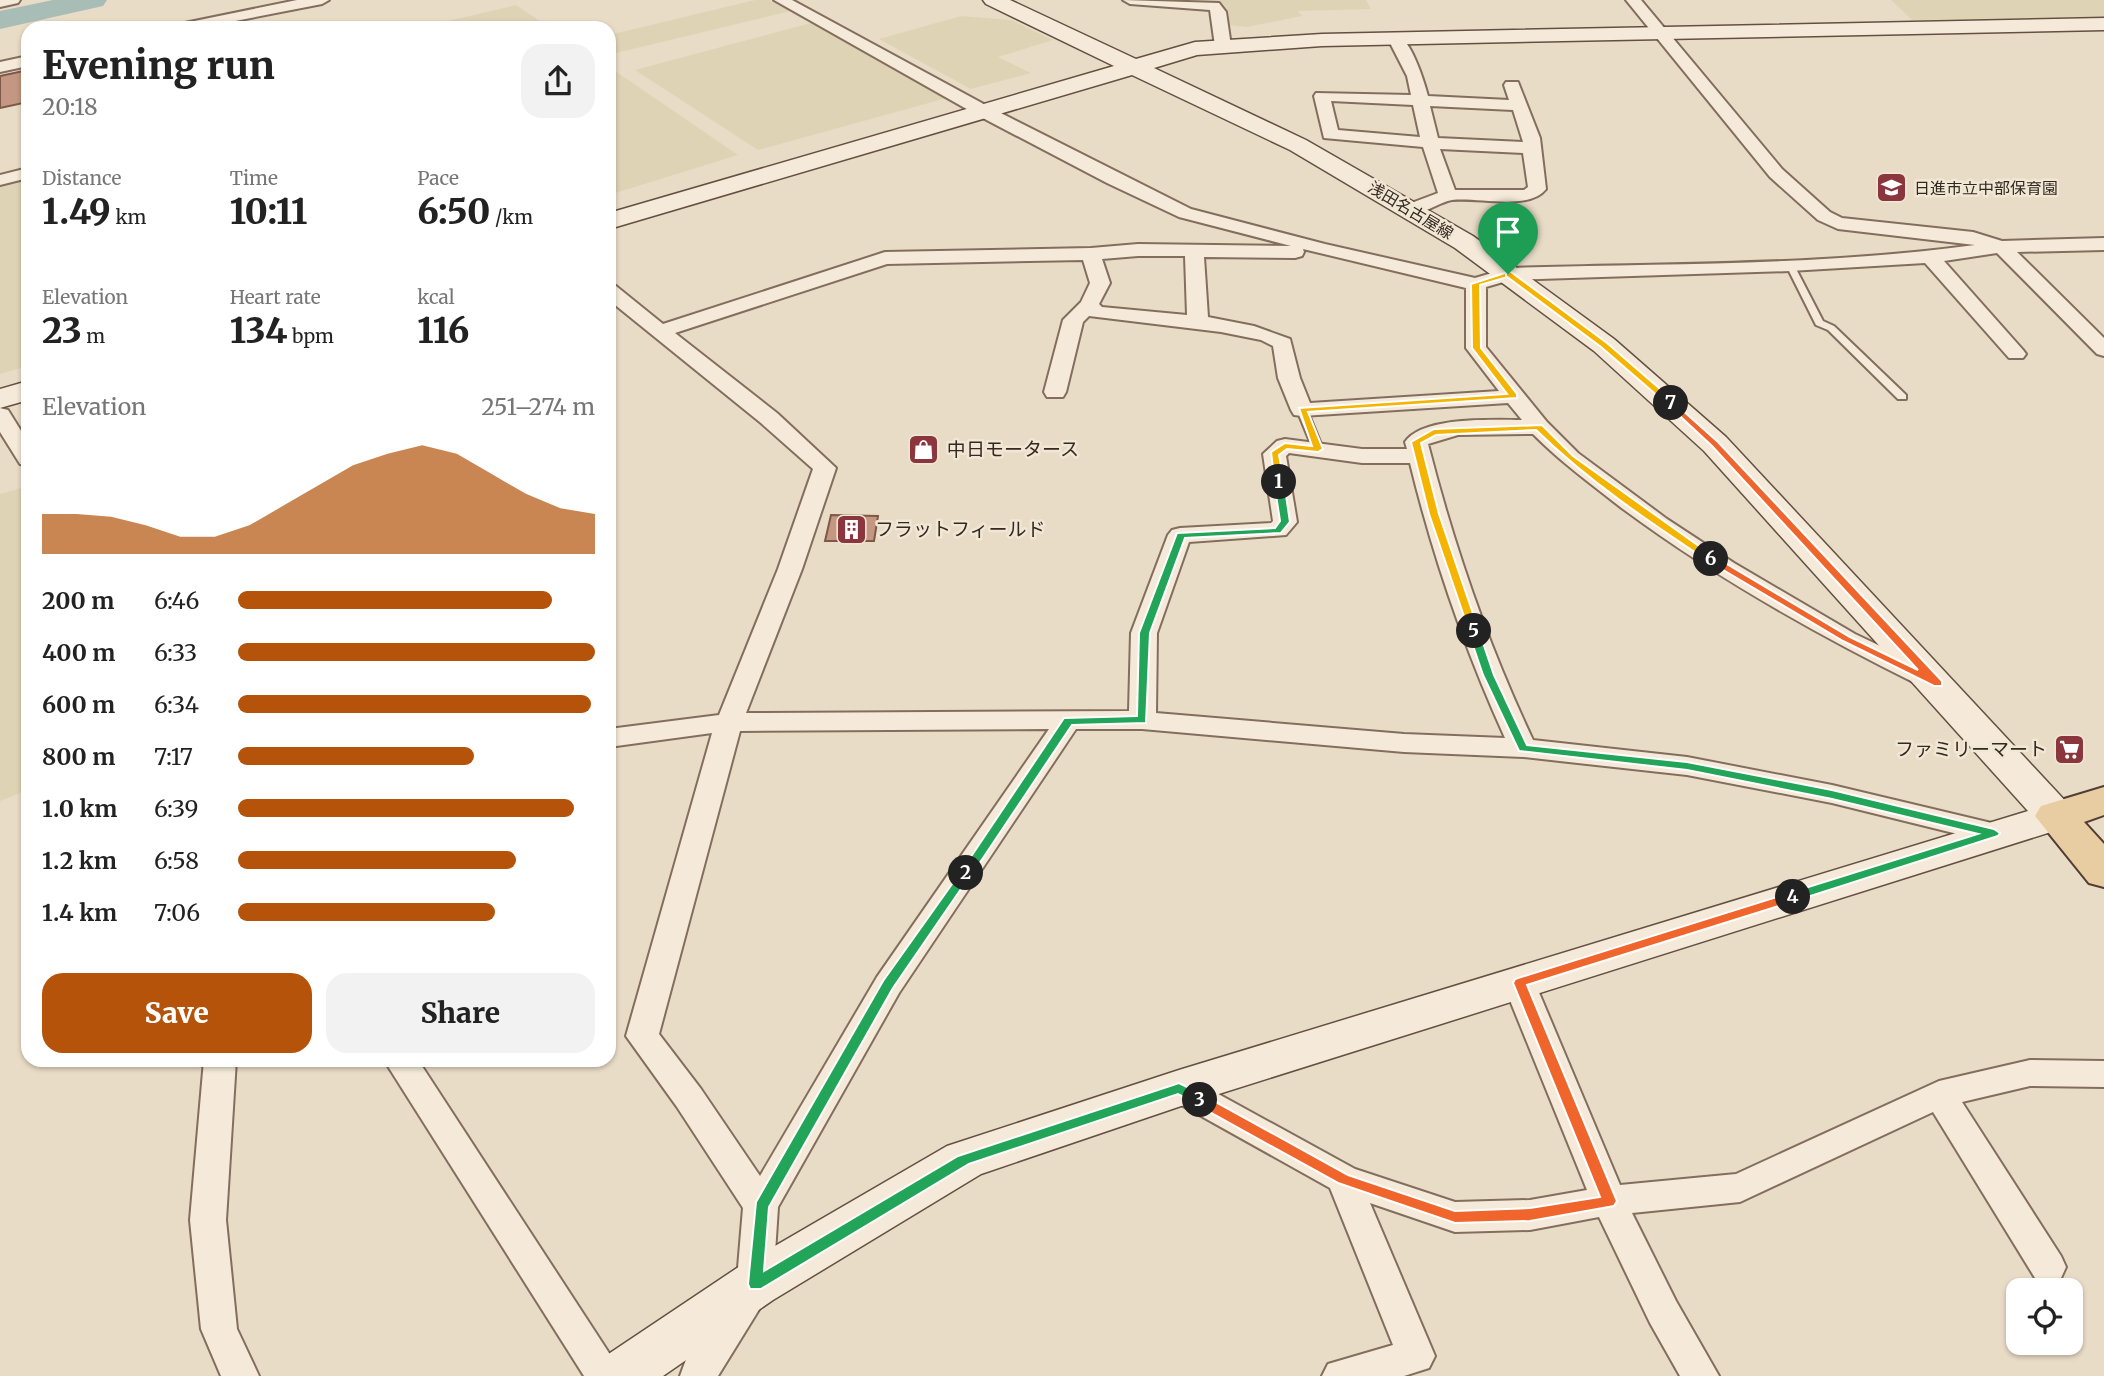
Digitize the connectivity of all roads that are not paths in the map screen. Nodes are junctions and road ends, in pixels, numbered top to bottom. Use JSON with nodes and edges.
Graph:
{"nodes":[{"id":1,"x":13,"y":0,"type":"edge"},
{"id":2,"x":322,"y":0,"type":"edge"},
{"id":3,"x":781,"y":0,"type":"edge"},
{"id":4,"x":993,"y":0,"type":"edge"},
{"id":5,"x":1130,"y":0,"type":"edge"},
{"id":6,"x":1633,"y":0,"type":"edge"},
{"id":7,"x":0,"y":3,"type":"edge"},
{"id":8,"x":282,"y":7,"type":"edge"},
{"id":9,"x":214,"y":21,"type":"edge"},
{"id":10,"x":2104,"y":24,"type":"edge"},
{"id":11,"x":1660,"y":33,"type":"junction"},
{"id":12,"x":1396,"y":39,"type":"junction"},
{"id":13,"x":1223,"y":46,"type":"junction"},
{"id":14,"x":21,"y":62,"type":"edge"},
{"id":15,"x":0,"y":67,"type":"edge"},
{"id":16,"x":1133,"y":67,"type":"junction"},
{"id":17,"x":1512,"y":85,"type":"dead end"},
{"id":18,"x":1420,"y":101,"type":"junction"},
{"id":19,"x":1519,"y":104,"type":"junction"},
{"id":20,"x":985,"y":112,"type":"junction"},
{"id":21,"x":1430,"y":143,"type":"junction"},
{"id":22,"x":1532,"y":148,"type":"junction"},
{"id":23,"x":21,"y":175,"type":"edge"},
{"id":24,"x":0,"y":180,"type":"edge"},
{"id":25,"x":1448,"y":195,"type":"junction"},
{"id":26,"x":1412,"y":209,"type":"junction"},
{"id":27,"x":616,"y":218,"type":"edge"},
{"id":28,"x":2104,"y":244,"type":"edge"},
{"id":29,"x":2001,"y":247,"type":"junction"},
{"id":30,"x":1323,"y":249,"type":"junction"},
{"id":31,"x":1194,"y":251,"type":"junction"},
{"id":32,"x":1091,"y":254,"type":"junction"},
{"id":33,"x":1930,"y":257,"type":"junction"},
{"id":34,"x":1790,"y":265,"type":"junction"},
{"id":35,"x":1508,"y":274,"type":"junction"},
{"id":36,"x":1476,"y":284,"type":"junction"},
{"id":37,"x":616,"y":296,"type":"edge"},
{"id":38,"x":1090,"y":305,"type":"junction"},
{"id":39,"x":1198,"y":324,"type":"junction"},
{"id":40,"x":661,"y":331,"type":"junction"},
{"id":41,"x":2104,"y":350,"type":"edge"},
{"id":42,"x":2016,"y":354,"type":"dead end"},
{"id":43,"x":21,"y":392,"type":"edge"},
{"id":44,"x":1055,"y":392,"type":"dead end"},
{"id":45,"x":1514,"y":396,"type":"junction"},
{"id":46,"x":1902,"y":397,"type":"dead end"},
{"id":47,"x":0,"y":399,"type":"edge"},
{"id":48,"x":1302,"y":410,"type":"junction"},
{"id":49,"x":0,"y":415,"type":"edge"},
{"id":50,"x":1539,"y":427,"type":"junction"},
{"id":51,"x":21,"y":448,"type":"edge"},
{"id":52,"x":1318,"y":449,"type":"junction"},
{"id":53,"x":1419,"y":456,"type":"junction"},
{"id":54,"x":1938,"y":684,"type":"junction"},
{"id":55,"x":1142,"y":720,"type":"junction"},
{"id":56,"x":1068,"y":721,"type":"junction"},
{"id":57,"x":729,"y":722,"type":"junction"},
{"id":58,"x":616,"y":737,"type":"edge"},
{"id":59,"x":1523,"y":748,"type":"junction"},
{"id":60,"x":2104,"y":801,"type":"edge"},
{"id":61,"x":2056,"y":816,"type":"junction"},
{"id":62,"x":1994,"y":833,"type":"junction"},
{"id":63,"x":2104,"y":872,"type":"edge"},
{"id":64,"x":1519,"y":983,"type":"junction"},
{"id":65,"x":219,"y":1067,"type":"edge"},
{"id":66,"x":405,"y":1067,"type":"edge"},
{"id":67,"x":2104,"y":1074,"type":"edge"},
{"id":68,"x":1179,"y":1088,"type":"junction"},
{"id":69,"x":1939,"y":1094,"type":"junction"},
{"id":70,"x":1343,"y":1179,"type":"junction"},
{"id":71,"x":1609,"y":1201,"type":"junction"},
{"id":72,"x":761,"y":1206,"type":"junction"},
{"id":73,"x":2049,"y":1267,"type":"dead end"},
{"id":74,"x":755,"y":1284,"type":"junction"},
{"id":75,"x":240,"y":1376,"type":"edge"},
{"id":76,"x":605,"y":1376,"type":"edge"},
{"id":77,"x":620,"y":1376,"type":"edge"},
{"id":78,"x":699,"y":1376,"type":"edge"},
{"id":79,"x":1341,"y":1376,"type":"edge"},
{"id":80,"x":1700,"y":1376,"type":"edge"}],
"edges":[{"from":1,"to":7,"type":"street"},
{"from":2,"to":8,"type":"street"},
{"from":3,"to":20,"type":"street"},
{"from":4,"to":16,"type":"street","name":"浅田名古屋線"},
{"from":5,"to":13,"type":"street"},
{"from":6,"to":11,"type":"street"},
{"from":8,"to":9,"type":"street"},
{"from":10,"to":11,"type":"street"},
{"from":11,"to":12,"type":"street"},
{"from":11,"to":29,"type":"street"},
{"from":12,"to":13,"type":"street"},
{"from":12,"to":18,"type":"street"},
{"from":13,"to":16,"type":"street"},
{"from":14,"to":15,"type":"street"},
{"from":16,"to":20,"type":"street"},
{"from":16,"to":26,"type":"street","name":"浅田名古屋線"},
{"from":17,"to":19,"type":"street"},
{"from":18,"to":19,"type":"street"},
{"from":18,"to":21,"type":"street"},
{"from":18,"to":21,"type":"street"},
{"from":19,"to":22,"type":"street"},
{"from":20,"to":27,"type":"street"},
{"from":20,"to":30,"type":"street"},
{"from":21,"to":22,"type":"street"},
{"from":21,"to":25,"type":"street"},
{"from":22,"to":25,"type":"street"},
{"from":23,"to":24,"type":"street"},
{"from":25,"to":26,"type":"street"},
{"from":26,"to":35,"type":"street","name":"浅田名古屋線"},
{"from":28,"to":29,"type":"street"},
{"from":29,"to":33,"type":"street"},
{"from":29,"to":41,"type":"street"},
{"from":30,"to":31,"type":"street"},
{"from":30,"to":36,"type":"street"},
{"from":31,"to":32,"type":"street"},
{"from":31,"to":39,"type":"street"},
{"from":32,"to":38,"type":"street"},
{"from":32,"to":40,"type":"street"},
{"from":33,"to":34,"type":"street"},
{"from":33,"to":42,"type":"street"},
{"from":34,"to":35,"type":"street"},
{"from":34,"to":46,"type":"lane"},
{"from":35,"to":36,"type":"street"},
{"from":35,"to":54,"type":"street","name":"浅田名古屋線"},
{"from":36,"to":45,"type":"street"},
{"from":37,"to":40,"type":"street"},
{"from":38,"to":39,"type":"street"},
{"from":38,"to":44,"type":"street"},
{"from":39,"to":48,"type":"street"},
{"from":40,"to":57,"type":"street"},
{"from":43,"to":47,"type":"street"},
{"from":45,"to":48,"type":"street"},
{"from":45,"to":50,"type":"street"},
{"from":48,"to":52,"type":"lane"},
{"from":49,"to":51,"type":"street"},
{"from":50,"to":53,"type":"street"},
{"from":50,"to":54,"type":"street"},
{"from":52,"to":53,"type":"street"},
{"from":52,"to":55,"type":"street"},
{"from":53,"to":59,"type":"street"},
{"from":54,"to":61,"type":"street","name":"浅田名古屋線"},
{"from":55,"to":56,"type":"street"},
{"from":55,"to":59,"type":"street"},
{"from":56,"to":57,"type":"street"},
{"from":56,"to":72,"type":"street"},
{"from":57,"to":58,"type":"street"},
{"from":57,"to":72,"type":"street"},
{"from":59,"to":62,"type":"street"},
{"from":60,"to":61,"type":"main road"},
{"from":61,"to":62,"type":"street"},
{"from":61,"to":63,"type":"main road"},
{"from":62,"to":64,"type":"street"},
{"from":64,"to":68,"type":"street"},
{"from":64,"to":71,"type":"street"},
{"from":65,"to":75,"type":"street"},
{"from":66,"to":76,"type":"street"},
{"from":67,"to":69,"type":"street"},
{"from":68,"to":70,"type":"street"},
{"from":68,"to":74,"type":"street"},
{"from":69,"to":71,"type":"street"},
{"from":69,"to":73,"type":"street"},
{"from":70,"to":71,"type":"street"},
{"from":70,"to":79,"type":"street"},
{"from":71,"to":80,"type":"street"},
{"from":72,"to":74,"type":"street"},
{"from":74,"to":77,"type":"street"},
{"from":74,"to":78,"type":"street"}]}
